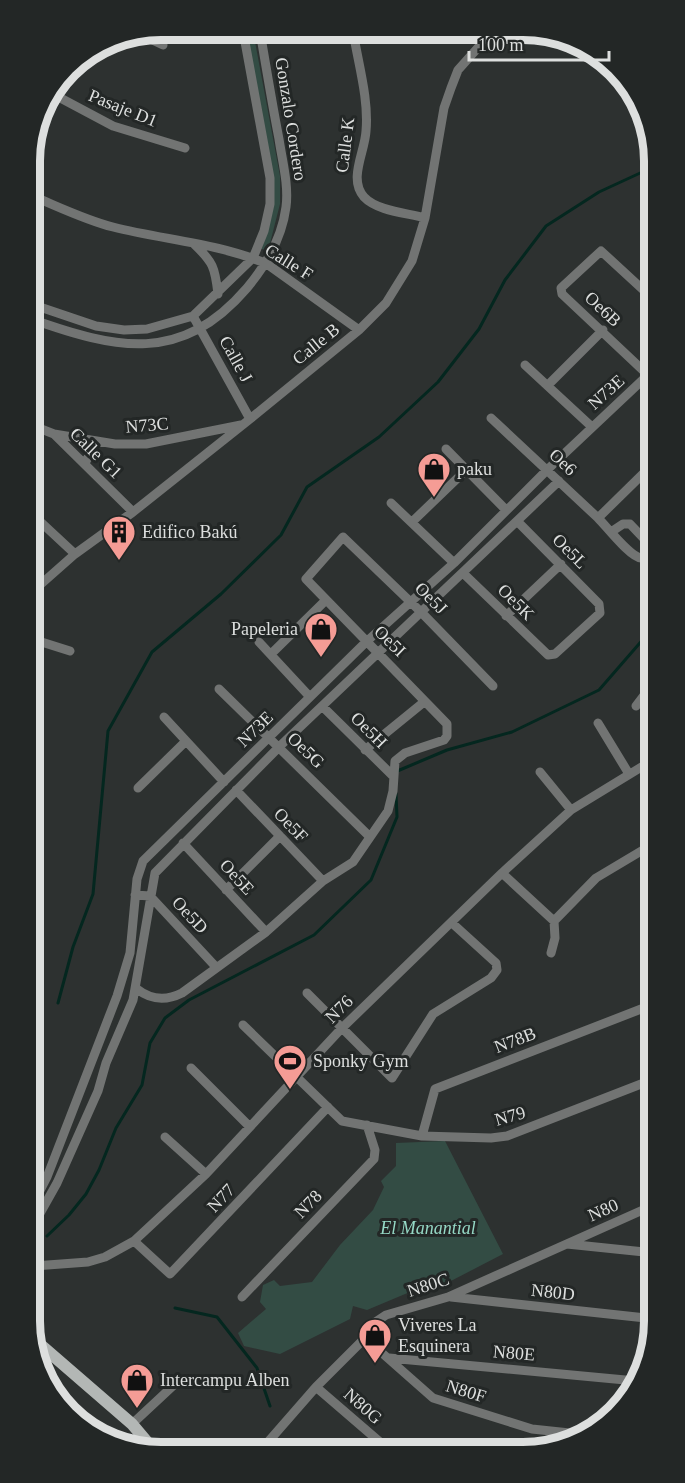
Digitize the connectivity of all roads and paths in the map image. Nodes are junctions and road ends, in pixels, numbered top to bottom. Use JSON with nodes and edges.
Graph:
{"nodes":[{"id":1,"x":245,"y":40,"type":"edge"},
{"id":2,"x":262,"y":40,"type":"edge"},
{"id":3,"x":354,"y":40,"type":"edge"},
{"id":4,"x":478,"y":40,"type":"edge"},
{"id":5,"x":154,"y":41,"type":"edge"},
{"id":6,"x":163,"y":45,"type":"dead end"},
{"id":7,"x":59,"y":97,"type":"edge"},
{"id":8,"x":185,"y":148,"type":"dead end"},
{"id":9,"x":41,"y":199,"type":"edge"},
{"id":10,"x":424,"y":218,"type":"junction"},
{"id":11,"x":192,"y":242,"type":"junction"},
{"id":12,"x":253,"y":258,"type":"junction"},
{"id":13,"x":267,"y":264,"type":"junction"},
{"id":14,"x":644,"y":290,"type":"edge"},
{"id":15,"x":218,"y":294,"type":"junction"},
{"id":16,"x":41,"y":307,"type":"edge"},
{"id":17,"x":193,"y":316,"type":"junction"},
{"id":18,"x":41,"y":323,"type":"edge"},
{"id":19,"x":200,"y":329,"type":"junction"},
{"id":20,"x":359,"y":330,"type":"junction"},
{"id":21,"x":603,"y":330,"type":"junction"},
{"id":22,"x":525,"y":365,"type":"dead end"},
{"id":23,"x":644,"y":368,"type":"edge"},
{"id":24,"x":644,"y":379,"type":"edge"},
{"id":25,"x":548,"y":385,"type":"junction"},
{"id":26,"x":492,"y":418,"type":"dead end"},
{"id":27,"x":247,"y":422,"type":"junction"},
{"id":28,"x":592,"y":426,"type":"junction"},
{"id":29,"x":41,"y":429,"type":"edge"},
{"id":30,"x":54,"y":434,"type":"junction"},
{"id":31,"x":97,"y":441,"type":"junction"},
{"id":32,"x":446,"y":449,"type":"dead end"},
{"id":33,"x":85,"y":464,"type":"junction"},
{"id":34,"x":466,"y":470,"type":"junction"},
{"id":35,"x":547,"y":470,"type":"junction"},
{"id":36,"x":644,"y":473,"type":"edge"},
{"id":37,"x":560,"y":482,"type":"junction"},
{"id":38,"x":391,"y":503,"type":"dead end"},
{"id":39,"x":506,"y":510,"type":"junction"},
{"id":40,"x":133,"y":512,"type":"junction"},
{"id":41,"x":598,"y":518,"type":"junction"},
{"id":42,"x":41,"y":522,"type":"edge"},
{"id":43,"x":412,"y":522,"type":"junction"},
{"id":44,"x":518,"y":522,"type":"junction"},
{"id":45,"x":611,"y":532,"type":"dead end"},
{"id":46,"x":75,"y":554,"type":"junction"},
{"id":47,"x":454,"y":563,"type":"junction"},
{"id":48,"x":561,"y":564,"type":"junction"},
{"id":49,"x":464,"y":574,"type":"junction"},
{"id":50,"x":306,"y":579,"type":"joint"},
{"id":51,"x":41,"y":584,"type":"edge"},
{"id":52,"x":326,"y":600,"type":"junction"},
{"id":53,"x":412,"y":602,"type":"junction"},
{"id":54,"x":422,"y":612,"type":"junction"},
{"id":55,"x":506,"y":616,"type":"junction"},
{"id":56,"x":41,"y":642,"type":"edge"},
{"id":57,"x":259,"y":642,"type":"dead end"},
{"id":58,"x":366,"y":642,"type":"junction"},
{"id":59,"x":70,"y":651,"type":"dead end"},
{"id":60,"x":380,"y":652,"type":"junction"},
{"id":61,"x":270,"y":654,"type":"junction"},
{"id":62,"x":545,"y":654,"type":"joint"},
{"id":63,"x":493,"y":686,"type":"dead end"},
{"id":64,"x":219,"y":689,"type":"dead end"},
{"id":65,"x":644,"y":696,"type":"edge"},
{"id":66,"x":310,"y":697,"type":"junction"},
{"id":67,"x":424,"y":702,"type":"junction"},
{"id":68,"x":636,"y":706,"type":"dead end"},
{"id":69,"x":323,"y":707,"type":"junction"},
{"id":70,"x":164,"y":717,"type":"dead end"},
{"id":71,"x":598,"y":723,"type":"dead end"},
{"id":72,"x":269,"y":738,"type":"junction"},
{"id":73,"x":184,"y":741,"type":"junction"},
{"id":74,"x":280,"y":746,"type":"junction"},
{"id":75,"x":365,"y":750,"type":"junction"},
{"id":76,"x":644,"y":765,"type":"edge"},
{"id":77,"x":540,"y":772,"type":"dead end"},
{"id":78,"x":629,"y":774,"type":"junction"},
{"id":79,"x":393,"y":775,"type":"junction"},
{"id":80,"x":224,"y":782,"type":"junction"},
{"id":81,"x":138,"y":788,"type":"dead end"},
{"id":82,"x":236,"y":790,"type":"junction"},
{"id":83,"x":571,"y":810,"type":"junction"},
{"id":84,"x":280,"y":836,"type":"junction"},
{"id":85,"x":369,"y":836,"type":"junction"},
{"id":86,"x":183,"y":843,"type":"junction"},
{"id":87,"x":644,"y":849,"type":"edge"},
{"id":88,"x":502,"y":873,"type":"junction"},
{"id":89,"x":323,"y":881,"type":"junction"},
{"id":90,"x":226,"y":890,"type":"junction"},
{"id":91,"x":135,"y":895,"type":"junction"},
{"id":92,"x":150,"y":896,"type":"junction"},
{"id":93,"x":555,"y":921,"type":"junction"},
{"id":94,"x":452,"y":923,"type":"junction"},
{"id":95,"x":266,"y":932,"type":"junction"},
{"id":96,"x":551,"y":953,"type":"dead end"},
{"id":97,"x":216,"y":967,"type":"junction"},
{"id":98,"x":137,"y":989,"type":"junction"},
{"id":99,"x":307,"y":993,"type":"dead end"},
{"id":100,"x":644,"y":1008,"type":"edge"},
{"id":101,"x":243,"y":1025,"type":"dead end"},
{"id":102,"x":341,"y":1029,"type":"junction"},
{"id":103,"x":90,"y":1067,"type":"junction"},
{"id":104,"x":190,"y":1068,"type":"dead end"},
{"id":105,"x":105,"y":1074,"type":"junction"},
{"id":106,"x":297,"y":1077,"type":"junction"},
{"id":107,"x":644,"y":1083,"type":"edge"},
{"id":108,"x":82,"y":1085,"type":"junction"},
{"id":109,"x":98,"y":1091,"type":"junction"},
{"id":110,"x":328,"y":1107,"type":"junction"},
{"id":111,"x":367,"y":1125,"type":"junction"},
{"id":112,"x":250,"y":1127,"type":"junction"},
{"id":113,"x":422,"y":1136,"type":"junction"},
{"id":114,"x":165,"y":1137,"type":"dead end"},
{"id":115,"x":206,"y":1174,"type":"junction"},
{"id":116,"x":47,"y":1177,"type":"junction"},
{"id":117,"x":57,"y":1183,"type":"junction"},
{"id":118,"x":40,"y":1190,"type":"edge"},
{"id":119,"x":644,"y":1209,"type":"edge"},
{"id":120,"x":40,"y":1213,"type":"edge"},
{"id":121,"x":134,"y":1241,"type":"junction"},
{"id":122,"x":565,"y":1244,"type":"junction"},
{"id":123,"x":644,"y":1252,"type":"edge"},
{"id":124,"x":40,"y":1263,"type":"edge"},
{"id":125,"x":47,"y":1265,"type":"junction"},
{"id":126,"x":40,"y":1266,"type":"edge"},
{"id":127,"x":242,"y":1297,"type":"dead end"},
{"id":128,"x":448,"y":1297,"type":"junction"},
{"id":129,"x":644,"y":1318,"type":"edge"},
{"id":130,"x":365,"y":1338,"type":"junction"},
{"id":131,"x":44,"y":1348,"type":"edge"},
{"id":132,"x":389,"y":1358,"type":"junction"},
{"id":133,"x":629,"y":1380,"type":"edge"},
{"id":134,"x":175,"y":1384,"type":"dead end"},
{"id":135,"x":316,"y":1387,"type":"junction"},
{"id":136,"x":132,"y":1424,"type":"junction"},
{"id":137,"x":570,"y":1433,"type":"edge"},
{"id":138,"x":141,"y":1440,"type":"edge"},
{"id":139,"x":268,"y":1442,"type":"edge"},
{"id":140,"x":380,"y":1442,"type":"edge"}],
"edges":[{"from":1,"to":12,"type":"street","name":"Gonzalo Cordero"},
{"from":2,"to":13,"type":"street","name":"Gonzalo Cordero"},
{"from":3,"to":10,"type":"street","name":"Calle K"},
{"from":4,"to":10,"type":"street","name":"Calle B"},
{"from":5,"to":6,"type":"street"},
{"from":7,"to":8,"type":"street","name":"Pasaje D1"},
{"from":9,"to":11,"type":"street","name":"Calle F"},
{"from":10,"to":20,"type":"street","name":"Calle B"},
{"from":11,"to":12,"type":"street","name":"Calle F"},
{"from":11,"to":15,"type":"street"},
{"from":12,"to":13,"type":"street","name":"Calle F"},
{"from":12,"to":15,"type":"street","name":"Gonzalo Cordero"},
{"from":13,"to":19,"type":"street","name":"Gonzalo Cordero"},
{"from":13,"to":20,"type":"street","name":"Calle F"},
{"from":14,"to":21,"type":"street","name":"Oe6B"},
{"from":15,"to":17,"type":"street","name":"Gonzalo Cordero"},
{"from":16,"to":17,"type":"street","name":"Gonzalo Cordero"},
{"from":17,"to":19,"type":"street","name":"Calle J"},
{"from":18,"to":19,"type":"street","name":"Gonzalo Cordero"},
{"from":19,"to":27,"type":"street","name":"Calle J"},
{"from":20,"to":27,"type":"street","name":"Calle B"},
{"from":21,"to":23,"type":"street","name":"Oe6B"},
{"from":21,"to":25,"type":"street"},
{"from":22,"to":25,"type":"street"},
{"from":24,"to":28,"type":"street","name":"N73E"},
{"from":25,"to":28,"type":"street"},
{"from":26,"to":35,"type":"street","name":"Oe6"},
{"from":27,"to":31,"type":"street","name":"N73C"},
{"from":27,"to":40,"type":"street","name":"Calle B"},
{"from":28,"to":35,"type":"street","name":"N73E"},
{"from":29,"to":30,"type":"street","name":"Calle G1"},
{"from":30,"to":31,"type":"street","name":"N73C"},
{"from":30,"to":33,"type":"street","name":"Calle G1"},
{"from":31,"to":33,"type":"street"},
{"from":32,"to":34,"type":"street"},
{"from":33,"to":40,"type":"street","name":"Calle G1"},
{"from":34,"to":39,"type":"street"},
{"from":34,"to":43,"type":"street"},
{"from":35,"to":37,"type":"street","name":"Oe6"},
{"from":35,"to":39,"type":"street","name":"N73E"},
{"from":36,"to":41,"type":"street"},
{"from":37,"to":41,"type":"street","name":"Oe6"},
{"from":37,"to":44,"type":"street","name":"N73E"},
{"from":38,"to":43,"type":"street"},
{"from":39,"to":47,"type":"street","name":"N73E"},
{"from":40,"to":46,"type":"street","name":"Calle B"},
{"from":41,"to":45,"type":"street","name":"Oe6"},
{"from":42,"to":46,"type":"street"},
{"from":43,"to":47,"type":"street"},
{"from":44,"to":48,"type":"street","name":"Oe5L"},
{"from":44,"to":49,"type":"street","name":"N73E"},
{"from":46,"to":51,"type":"street","name":"Calle B"},
{"from":47,"to":53,"type":"street","name":"N73E"},
{"from":48,"to":55,"type":"street"},
{"from":48,"to":62,"type":"street","name":"Oe5L"},
{"from":49,"to":54,"type":"street","name":"N73E"},
{"from":49,"to":55,"type":"street","name":"Oe5K"},
{"from":50,"to":52,"type":"street","name":"Oe5I"},
{"from":50,"to":53,"type":"street","name":"Oe5J"},
{"from":52,"to":58,"type":"street","name":"Oe5I"},
{"from":52,"to":61,"type":"street"},
{"from":53,"to":54,"type":"street","name":"Oe5J"},
{"from":53,"to":58,"type":"street","name":"N73E"},
{"from":54,"to":60,"type":"street","name":"N73E"},
{"from":54,"to":63,"type":"street","name":"Oe5J"},
{"from":55,"to":62,"type":"street","name":"Oe5K"},
{"from":56,"to":59,"type":"street"},
{"from":57,"to":61,"type":"street"},
{"from":58,"to":60,"type":"street","name":"Oe5I"},
{"from":58,"to":66,"type":"street","name":"N73E"},
{"from":60,"to":67,"type":"street","name":"Oe5I"},
{"from":60,"to":69,"type":"street","name":"N73E"},
{"from":61,"to":66,"type":"street"},
{"from":64,"to":72,"type":"street","name":"Oe5G"},
{"from":65,"to":68,"type":"street"},
{"from":66,"to":72,"type":"street","name":"N73E"},
{"from":67,"to":75,"type":"street"},
{"from":67,"to":79,"type":"street","name":"Oe5I"},
{"from":69,"to":74,"type":"street","name":"N73E"},
{"from":69,"to":75,"type":"street","name":"Oe5H"},
{"from":70,"to":73,"type":"street"},
{"from":71,"to":78,"type":"street"},
{"from":72,"to":74,"type":"street","name":"Oe5G"},
{"from":72,"to":80,"type":"street","name":"N73E"},
{"from":73,"to":80,"type":"street"},
{"from":73,"to":81,"type":"street"},
{"from":74,"to":82,"type":"street","name":"N73E"},
{"from":74,"to":85,"type":"street","name":"Oe5G"},
{"from":75,"to":79,"type":"street","name":"Oe5H"},
{"from":76,"to":78,"type":"street","name":"N76"},
{"from":77,"to":83,"type":"street"},
{"from":78,"to":83,"type":"street","name":"N76"},
{"from":79,"to":85,"type":"street"},
{"from":80,"to":91,"type":"street","name":"N73E"},
{"from":82,"to":84,"type":"street","name":"Oe5F"},
{"from":82,"to":86,"type":"street","name":"N73E"},
{"from":83,"to":88,"type":"street","name":"N76"},
{"from":84,"to":89,"type":"street","name":"Oe5F"},
{"from":84,"to":90,"type":"street"},
{"from":85,"to":89,"type":"street"},
{"from":86,"to":90,"type":"street","name":"Oe5E"},
{"from":86,"to":92,"type":"street","name":"N73E"},
{"from":87,"to":93,"type":"street"},
{"from":88,"to":93,"type":"street"},
{"from":88,"to":94,"type":"street","name":"N76"},
{"from":89,"to":95,"type":"street"},
{"from":90,"to":95,"type":"street","name":"Oe5E"},
{"from":91,"to":92,"type":"street","name":"Oe5D"},
{"from":91,"to":103,"type":"street","name":"N73E"},
{"from":92,"to":97,"type":"street","name":"Oe5D"},
{"from":92,"to":98,"type":"street","name":"N73E"},
{"from":93,"to":96,"type":"street"},
{"from":94,"to":102,"type":"street","name":"N76"},
{"from":94,"to":102,"type":"street"},
{"from":95,"to":97,"type":"street"},
{"from":97,"to":98,"type":"street"},
{"from":98,"to":105,"type":"street","name":"N73E"},
{"from":99,"to":102,"type":"street"},
{"from":100,"to":113,"type":"street","name":"N78B"},
{"from":101,"to":106,"type":"street"},
{"from":102,"to":106,"type":"street","name":"N76"},
{"from":103,"to":105,"type":"street"},
{"from":103,"to":108,"type":"street","name":"N73E"},
{"from":104,"to":112,"type":"street"},
{"from":105,"to":109,"type":"street","name":"N73E"},
{"from":106,"to":110,"type":"street"},
{"from":106,"to":112,"type":"street","name":"N76"},
{"from":107,"to":113,"type":"street","name":"N79"},
{"from":108,"to":109,"type":"street"},
{"from":108,"to":116,"type":"street","name":"N73E"},
{"from":109,"to":117,"type":"street","name":"N73E"},
{"from":110,"to":111,"type":"street"},
{"from":110,"to":121,"type":"street","name":"N77"},
{"from":111,"to":113,"type":"street","name":"N79"},
{"from":111,"to":127,"type":"street","name":"N78"},
{"from":112,"to":115,"type":"street","name":"N76"},
{"from":114,"to":115,"type":"street"},
{"from":115,"to":121,"type":"street","name":"N76"},
{"from":116,"to":117,"type":"street"},
{"from":116,"to":118,"type":"street","name":"N73E"},
{"from":117,"to":120,"type":"street","name":"N73E"},
{"from":119,"to":122,"type":"street","name":"N80"},
{"from":121,"to":125,"type":"street","name":"N76"},
{"from":122,"to":123,"type":"street"},
{"from":122,"to":128,"type":"street","name":"N80C"},
{"from":124,"to":125,"type":"street","name":"N76"},
{"from":125,"to":126,"type":"street","name":"N76"},
{"from":128,"to":129,"type":"street","name":"N80D"},
{"from":128,"to":130,"type":"street","name":"N80C"},
{"from":130,"to":132,"type":"street","name":"N80F"},
{"from":130,"to":135,"type":"street","name":"N80C"},
{"from":131,"to":136,"type":"main road"},
{"from":132,"to":133,"type":"street","name":"N80E"},
{"from":132,"to":137,"type":"street","name":"N80F"},
{"from":134,"to":136,"type":"street"},
{"from":135,"to":139,"type":"street","name":"N80C"},
{"from":135,"to":140,"type":"street","name":"N80G"},
{"from":136,"to":138,"type":"main road"}]}
